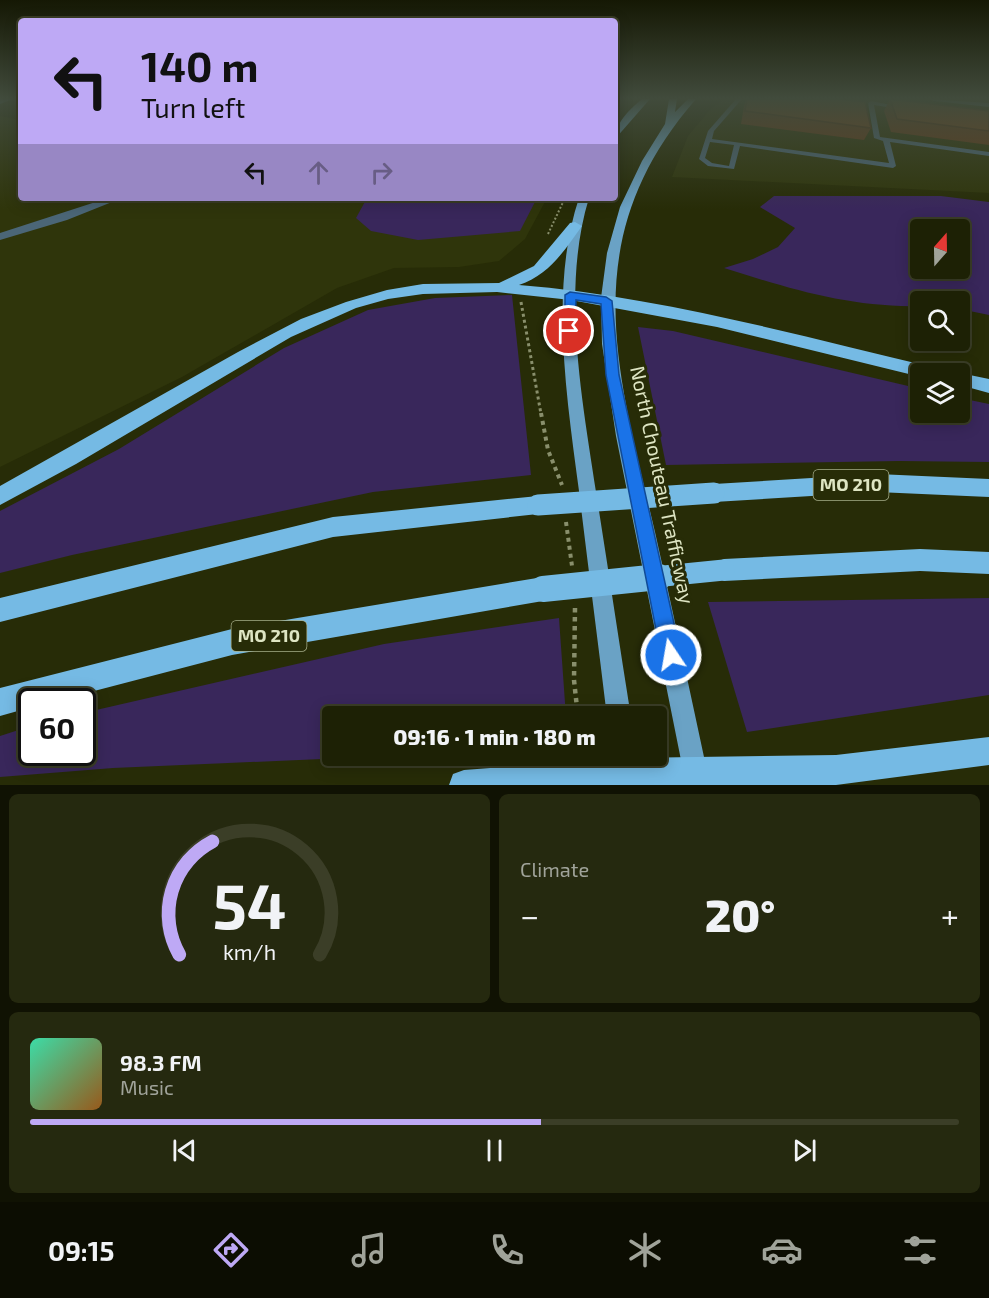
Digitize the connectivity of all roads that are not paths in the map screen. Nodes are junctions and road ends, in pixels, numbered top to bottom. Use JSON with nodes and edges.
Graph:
{"nodes":[{"id":1,"x":662,"y":136,"type":"edge"},
{"id":2,"x":709,"y":136,"type":"edge"},
{"id":3,"x":877,"y":136,"type":"edge"},
{"id":4,"x":708,"y":140,"type":"junction"},
{"id":5,"x":886,"y":140,"type":"junction"},
{"id":6,"x":737,"y":144,"type":"junction"},
{"id":7,"x":989,"y":154,"type":"edge"},
{"id":8,"x":109,"y":201,"type":"edge"},
{"id":9,"x":583,"y":201,"type":"edge"},
{"id":10,"x":575,"y":226,"type":"junction"},
{"id":11,"x":0,"y":237,"type":"edge"},
{"id":12,"x":499,"y":287,"type":"junction"},
{"id":13,"x":570,"y":295,"type":"junction"},
{"id":14,"x":606,"y":301,"type":"junction"},
{"id":15,"x":910,"y":368,"type":"edge"},
{"id":16,"x":970,"y":381,"type":"edge"},
{"id":17,"x":989,"y":386,"type":"edge"},
{"id":18,"x":989,"y":488,"type":"edge"},
{"id":19,"x":0,"y":496,"type":"edge"},
{"id":20,"x":989,"y":563,"type":"edge"},
{"id":21,"x":0,"y":610,"type":"edge"},
{"id":22,"x":0,"y":702,"type":"edge"},
{"id":23,"x":618,"y":706,"type":"edge"},
{"id":24,"x":989,"y":751,"type":"edge"},
{"id":25,"x":836,"y":770,"type":"junction"},
{"id":26,"x":627,"y":771,"type":"edge"},
{"id":27,"x":697,"y":778,"type":"edge"},
{"id":28,"x":464,"y":785,"type":"edge"},
{"id":29,"x":810,"y":785,"type":"edge"}],
"edges":[{"from":1,"to":14,"type":"main road","name":"North Chouteau Trafficway"},
{"from":2,"to":4,"type":"lane"},
{"from":3,"to":5,"type":"lane"},
{"from":4,"to":6,"type":"lane"},
{"from":4,"to":6,"type":"lane"},
{"from":5,"to":6,"type":"lane"},
{"from":5,"to":7,"type":"lane"},
{"from":8,"to":11,"type":"street"},
{"from":9,"to":10,"type":"main road"},
{"from":10,"to":12,"type":"highway"},
{"from":10,"to":13,"type":"main road"},
{"from":12,"to":13,"type":"highway"},
{"from":12,"to":19,"type":"highway"},
{"from":13,"to":14,"type":"highway"},
{"from":13,"to":23,"type":"main road"},
{"from":14,"to":15,"type":"highway"},
{"from":14,"to":27,"type":"main road","name":"North Chouteau Trafficway"},
{"from":16,"to":17,"type":"highway"},
{"from":18,"to":21,"type":"highway","number":"MO 210","bridge":true},
{"from":20,"to":22,"type":"highway","number":"MO 210","bridge":true},
{"from":24,"to":25,"type":"highway"},
{"from":25,"to":27,"type":"highway"},
{"from":25,"to":29,"type":"highway"},
{"from":26,"to":27,"type":"highway"},
{"from":26,"to":28,"type":"highway"}]}
